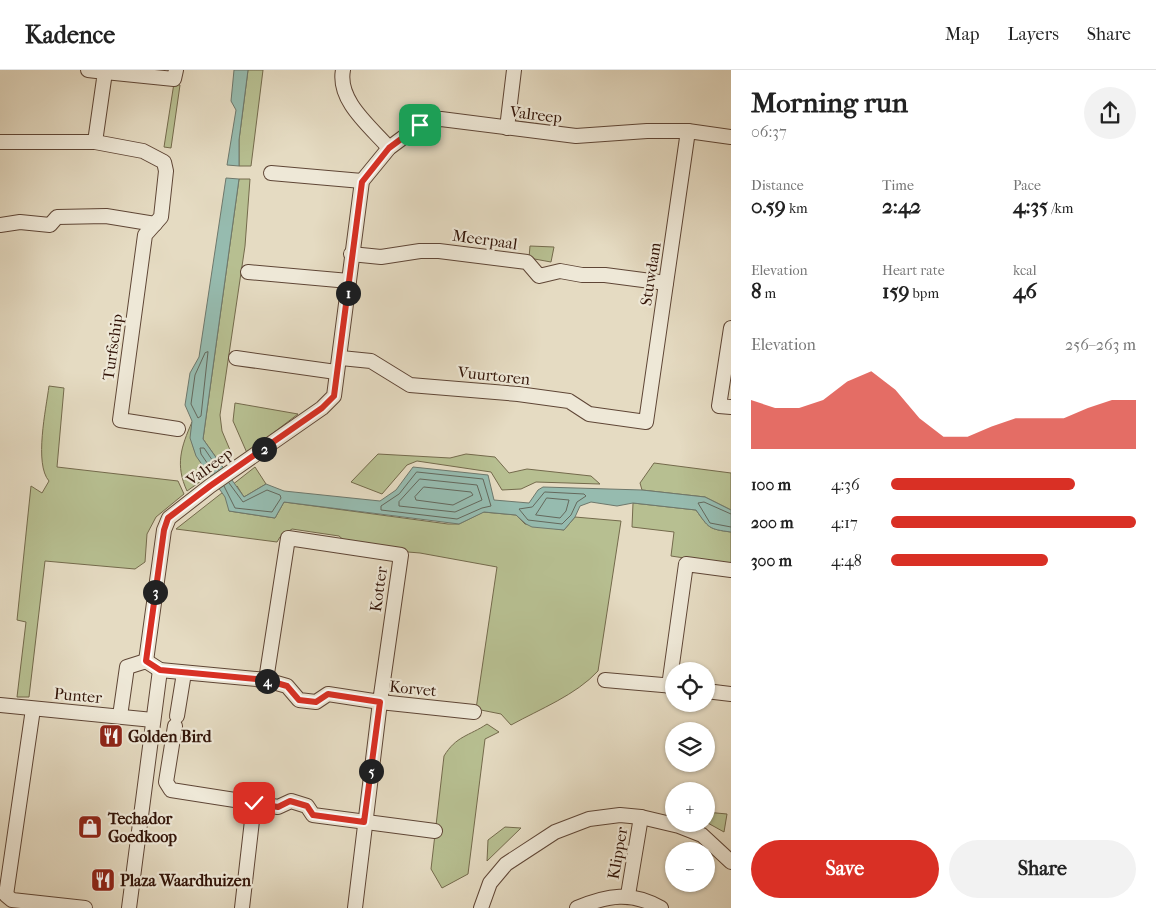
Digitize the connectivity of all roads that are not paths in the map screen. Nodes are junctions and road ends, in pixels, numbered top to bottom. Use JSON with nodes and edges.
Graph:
{"nodes":[{"id":1,"x":88,"y":70,"type":"edge"},
{"id":2,"x":176,"y":70,"type":"edge"},
{"id":3,"x":344,"y":70,"type":"edge"},
{"id":4,"x":514,"y":70,"type":"edge"},
{"id":5,"x":105,"y":72,"type":"junction"},
{"id":6,"x":507,"y":128,"type":"junction"},
{"id":7,"x":688,"y":131,"type":"junction"},
{"id":8,"x":731,"y":137,"type":"edge"},
{"id":9,"x":0,"y":142,"type":"edge"},
{"id":10,"x":95,"y":142,"type":"junction"},
{"id":11,"x":389,"y":148,"type":"junction"},
{"id":12,"x":271,"y":173,"type":"dead end"},
{"id":13,"x":362,"y":182,"type":"junction"},
{"id":14,"x":154,"y":224,"type":"junction"},
{"id":15,"x":0,"y":225,"type":"edge"},
{"id":16,"x":351,"y":254,"type":"junction"},
{"id":17,"x":248,"y":272,"type":"dead end"},
{"id":18,"x":349,"y":281,"type":"junction"},
{"id":19,"x":666,"y":283,"type":"junction"},
{"id":20,"x":731,"y":328,"type":"edge"},
{"id":21,"x":236,"y":358,"type":"dead end"},
{"id":22,"x":340,"y":358,"type":"junction"},
{"id":23,"x":336,"y":372,"type":"junction"},
{"id":24,"x":731,"y":407,"type":"edge"},
{"id":25,"x":646,"y":422,"type":"joint"},
{"id":26,"x":178,"y":429,"type":"dead end"},
{"id":27,"x":731,"y":570,"type":"edge"},
{"id":28,"x":146,"y":661,"type":"junction"},
{"id":29,"x":675,"y":662,"type":"edge"},
{"id":30,"x":160,"y":670,"type":"junction"},
{"id":31,"x":184,"y":673,"type":"junction"},
{"id":32,"x":266,"y":680,"type":"junction"},
{"id":33,"x":605,"y":680,"type":"dead end"},
{"id":34,"x":665,"y":685,"type":"edge"},
{"id":35,"x":715,"y":692,"type":"edge"},
{"id":36,"x":731,"y":694,"type":"edge"},
{"id":37,"x":380,"y":702,"type":"junction"},
{"id":38,"x":0,"y":705,"type":"edge"},
{"id":39,"x":33,"y":709,"type":"junction"},
{"id":40,"x":474,"y":712,"type":"dead end"},
{"id":41,"x":120,"y":716,"type":"junction"},
{"id":42,"x":153,"y":720,"type":"junction"},
{"id":43,"x":254,"y":803,"type":"junction"},
{"id":44,"x":641,"y":817,"type":"junction"},
{"id":45,"x":364,"y":822,"type":"junction"},
{"id":46,"x":435,"y":830,"type":"dead end"},
{"id":47,"x":731,"y":862,"type":"edge"},
{"id":48,"x":628,"y":895,"type":"junction"},
{"id":49,"x":84,"y":908,"type":"edge"},
{"id":50,"x":129,"y":908,"type":"edge"},
{"id":51,"x":242,"y":908,"type":"edge"},
{"id":52,"x":355,"y":908,"type":"edge"},
{"id":53,"x":481,"y":908,"type":"edge"},
{"id":54,"x":577,"y":908,"type":"edge"},
{"id":55,"x":661,"y":908,"type":"edge"}],
"edges":[{"from":1,"to":5,"type":"street"},
{"from":2,"to":5,"type":"street"},
{"from":3,"to":11,"type":"street"},
{"from":4,"to":6,"type":"street"},
{"from":5,"to":10,"type":"street"},
{"from":6,"to":7,"type":"street","name":"Valreep"},
{"from":6,"to":11,"type":"street","name":"Valreep"},
{"from":7,"to":8,"type":"street","name":"Valreep"},
{"from":7,"to":19,"type":"street","name":"Stuwdam"},
{"from":9,"to":10,"type":"street","name":"Turfschip"},
{"from":10,"to":14,"type":"street","name":"Turfschip"},
{"from":11,"to":13,"type":"street","name":"Valreep"},
{"from":12,"to":13,"type":"street"},
{"from":13,"to":16,"type":"street","name":"Valreep"},
{"from":14,"to":15,"type":"street"},
{"from":14,"to":26,"type":"street","name":"Turfschip"},
{"from":16,"to":18,"type":"street","name":"Valreep"},
{"from":16,"to":19,"type":"street","name":"Meerpaal"},
{"from":17,"to":18,"type":"street"},
{"from":18,"to":22,"type":"street","name":"Valreep"},
{"from":19,"to":25,"type":"street","name":"Stuwdam"},
{"from":20,"to":24,"type":"street"},
{"from":21,"to":23,"type":"street"},
{"from":22,"to":23,"type":"street","name":"Valreep"},
{"from":22,"to":25,"type":"street","name":"Vuurtoren"},
{"from":23,"to":28,"type":"street","name":"Valreep"},
{"from":27,"to":29,"type":"street"},
{"from":28,"to":30,"type":"street"},
{"from":28,"to":41,"type":"street"},
{"from":30,"to":31,"type":"street"},
{"from":30,"to":42,"type":"street"},
{"from":31,"to":32,"type":"street"},
{"from":31,"to":43,"type":"street"},
{"from":32,"to":37,"type":"street"},
{"from":32,"to":37,"type":"street","name":"Kotter"},
{"from":33,"to":34,"type":"street"},
{"from":35,"to":36,"type":"street"},
{"from":37,"to":40,"type":"street","name":"Korvet"},
{"from":37,"to":45,"type":"street","name":"Korvet"},
{"from":38,"to":39,"type":"street","name":"Punter"},
{"from":39,"to":41,"type":"street","name":"Punter"},
{"from":39,"to":49,"type":"street"},
{"from":41,"to":42,"type":"street","name":"Punter"},
{"from":42,"to":50,"type":"street"},
{"from":43,"to":45,"type":"street"},
{"from":43,"to":51,"type":"street"},
{"from":44,"to":47,"type":"street"},
{"from":44,"to":48,"type":"street","name":"Klipper"},
{"from":44,"to":53,"type":"street"},
{"from":45,"to":46,"type":"street"},
{"from":45,"to":52,"type":"street","name":"Korvet"},
{"from":48,"to":54,"type":"street"},
{"from":48,"to":55,"type":"street"}]}
